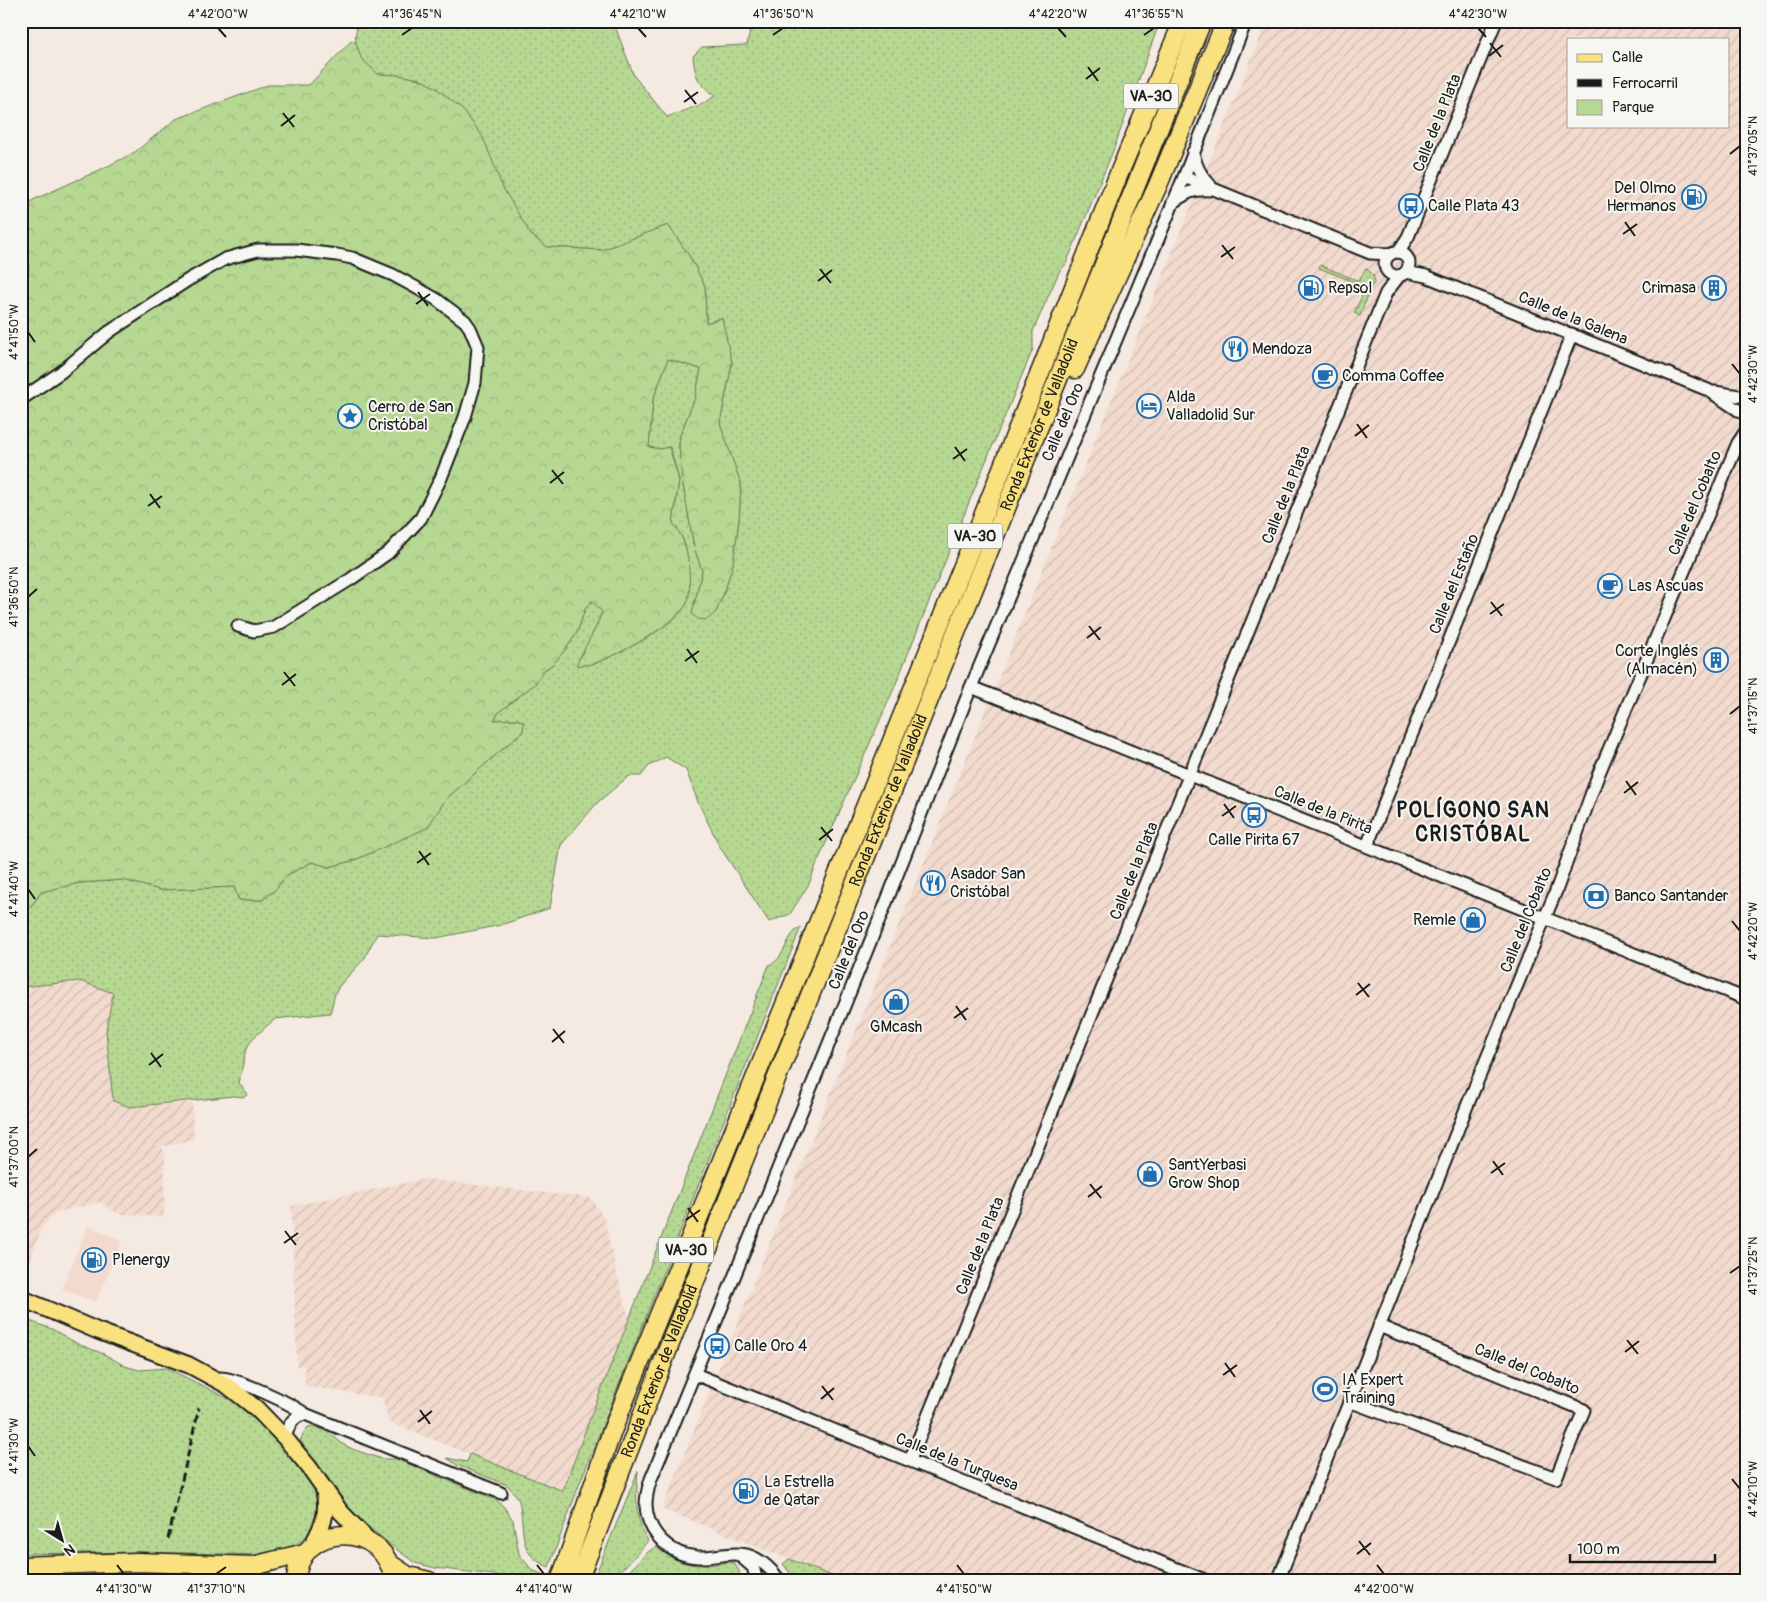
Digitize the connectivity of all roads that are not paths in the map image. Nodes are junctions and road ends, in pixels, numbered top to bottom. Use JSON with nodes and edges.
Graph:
{"nodes":[{"id":1,"x":1171,"y":21,"type":"edge"},
{"id":2,"x":1183,"y":21,"type":"edge"},
{"id":3,"x":1202,"y":21,"type":"edge"},
{"id":4,"x":1226,"y":21,"type":"edge"},
{"id":5,"x":1246,"y":21,"type":"edge"},
{"id":6,"x":1496,"y":21,"type":"edge"},
{"id":7,"x":1194,"y":152,"type":"junction"},
{"id":8,"x":1120,"y":171,"type":"junction"},
{"id":9,"x":1184,"y":177,"type":"junction"},
{"id":10,"x":1216,"y":190,"type":"junction"},
{"id":11,"x":1172,"y":203,"type":"junction"},
{"id":12,"x":1398,"y":264,"type":"junction"},
{"id":13,"x":1572,"y":334,"type":"junction"},
{"id":14,"x":1708,"y":390,"type":"junction"},
{"id":15,"x":1745,"y":397,"type":"edge"},
{"id":16,"x":21,"y":398,"type":"edge"},
{"id":17,"x":1743,"y":415,"type":"edge"},
{"id":18,"x":1746,"y":430,"type":"edge"},
{"id":19,"x":1738,"y":442,"type":"junction"},
{"id":20,"x":1028,"y":455,"type":"junction"},
{"id":21,"x":238,"y":626,"type":"dead end"},
{"id":22,"x":971,"y":686,"type":"junction"},
{"id":23,"x":1191,"y":774,"type":"junction"},
{"id":24,"x":1367,"y":846,"type":"junction"},
{"id":25,"x":1545,"y":918,"type":"junction"},
{"id":26,"x":1746,"y":999,"type":"edge"},
{"id":27,"x":21,"y":1298,"type":"edge"},
{"id":28,"x":1379,"y":1326,"type":"junction"},
{"id":29,"x":695,"y":1374,"type":"junction"},
{"id":30,"x":213,"y":1379,"type":"junction"},
{"id":31,"x":1349,"y":1401,"type":"junction"},
{"id":32,"x":305,"y":1414,"type":"junction"},
{"id":33,"x":286,"y":1438,"type":"junction"},
{"id":34,"x":910,"y":1460,"type":"junction"},
{"id":35,"x":324,"y":1490,"type":"junction"},
{"id":36,"x":501,"y":1493,"type":"dead end"},
{"id":37,"x":369,"y":1541,"type":"junction"},
{"id":38,"x":308,"y":1550,"type":"junction"},
{"id":39,"x":736,"y":1554,"type":"junction"},
{"id":40,"x":21,"y":1566,"type":"edge"},
{"id":41,"x":392,"y":1572,"type":"edge"},
{"id":42,"x":296,"y":1581,"type":"edge"},
{"id":43,"x":429,"y":1581,"type":"edge"},
{"id":44,"x":560,"y":1581,"type":"edge"},
{"id":45,"x":578,"y":1581,"type":"edge"},
{"id":46,"x":756,"y":1581,"type":"edge"},
{"id":47,"x":780,"y":1581,"type":"edge"},
{"id":48,"x":1206,"y":1581,"type":"edge"},
{"id":49,"x":1278,"y":1581,"type":"edge"}],
"edges":[{"from":1,"to":8,"type":"highway"},
{"from":2,"to":8,"type":"highway","name":"Ronda Exterior de Valladolid","number":"VA-30"},
{"from":3,"to":20,"type":"highway","name":"Ronda Exterior de Valladolid","number":"VA-30"},
{"from":4,"to":20,"type":"highway"},
{"from":5,"to":7,"type":"street","name":"Calle del Oro"},
{"from":6,"to":12,"type":"street","name":"Calle de la Plata"},
{"from":7,"to":9,"type":"street","name":"Calle del Oro"},
{"from":7,"to":10,"type":"street"},
{"from":8,"to":44,"type":"highway","name":"Ronda Exterior de Valladolid","number":"VA-30"},
{"from":9,"to":10,"type":"street"},
{"from":9,"to":11,"type":"street","name":"Calle del Oro"},
{"from":10,"to":11,"type":"street"},
{"from":10,"to":12,"type":"street"},
{"from":11,"to":22,"type":"street","name":"Calle del Oro"},
{"from":12,"to":13,"type":"street","name":"Calle de la Galena"},
{"from":12,"to":23,"type":"street","name":"Calle de la Plata"},
{"from":13,"to":14,"type":"street","name":"Calle de la Galena"},
{"from":13,"to":24,"type":"street","name":"Calle del Estaño"},
{"from":14,"to":15,"type":"street","name":"Calle de la Galena"},
{"from":14,"to":17,"type":"street","name":"Calle de la Galena"},
{"from":15,"to":17,"type":"street","name":"Calle del Cobalto"},
{"from":16,"to":21,"type":"street"},
{"from":17,"to":19,"type":"street","name":"Calle del Cobalto"},
{"from":18,"to":19,"type":"street","name":"Calle del Cobalto"},
{"from":19,"to":25,"type":"street","name":"Calle del Cobalto"},
{"from":20,"to":45,"type":"highway","name":"Ronda Exterior de Valladolid","number":"VA-30"},
{"from":22,"to":23,"type":"street","name":"Calle de la Pirita"},
{"from":22,"to":29,"type":"street","name":"Calle del Oro"},
{"from":23,"to":24,"type":"street","name":"Calle de la Pirita"},
{"from":23,"to":34,"type":"street","name":"Calle de la Plata"},
{"from":24,"to":25,"type":"street","name":"Calle de la Pirita"},
{"from":25,"to":26,"type":"street","name":"Calle de la Pirita"},
{"from":25,"to":28,"type":"street","name":"Calle del Cobalto"},
{"from":27,"to":30,"type":"main road"},
{"from":28,"to":31,"type":"street","name":"Calle del Cobalto"},
{"from":28,"to":31,"type":"street","name":"Calle del Cobalto"},
{"from":29,"to":34,"type":"street","name":"Calle de la Turquesa"},
{"from":29,"to":39,"type":"street","name":"Calle del Oro"},
{"from":30,"to":32,"type":"street"},
{"from":30,"to":33,"type":"main road"},
{"from":31,"to":49,"type":"street","name":"Calle del Cobalto"},
{"from":32,"to":33,"type":"street"},
{"from":32,"to":36,"type":"street"},
{"from":33,"to":35,"type":"main road"},
{"from":34,"to":48,"type":"street","name":"Calle de la Turquesa"},
{"from":35,"to":37,"type":"main road"},
{"from":35,"to":38,"type":"main road"},
{"from":37,"to":38,"type":"highway"},
{"from":37,"to":41,"type":"highway"},
{"from":38,"to":40,"type":"highway"},
{"from":38,"to":42,"type":"highway"},
{"from":39,"to":46,"type":"street"},
{"from":39,"to":47,"type":"street","name":"Calle del Oro"},
{"from":41,"to":43,"type":"highway"}]}
